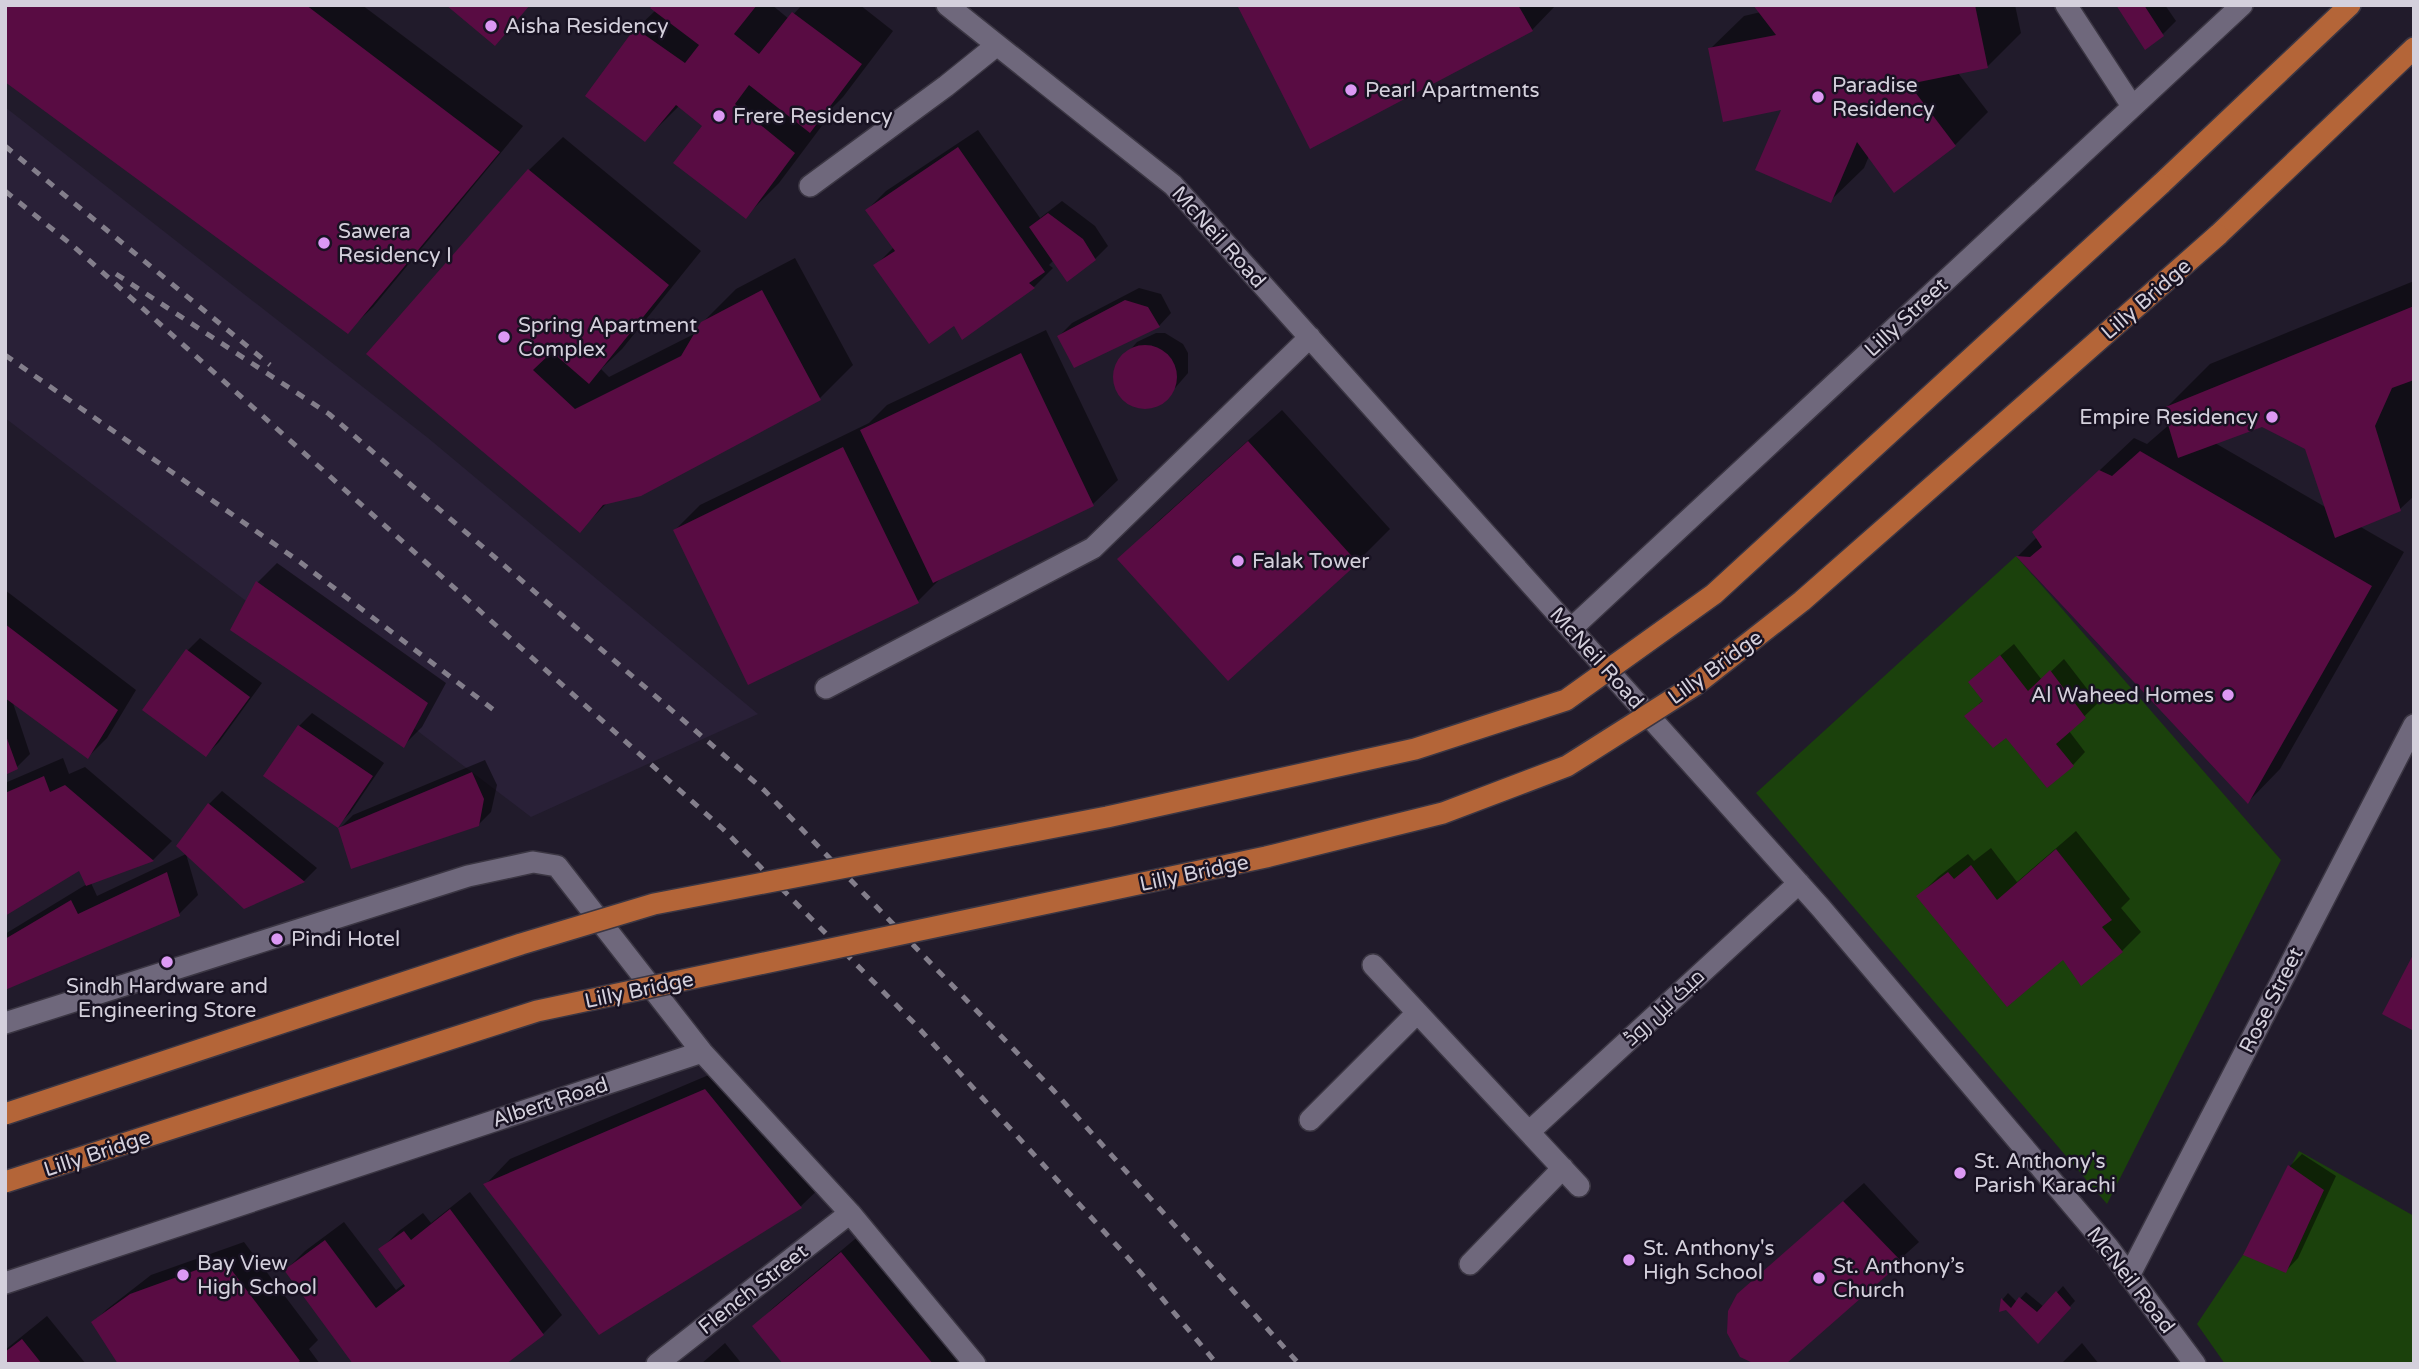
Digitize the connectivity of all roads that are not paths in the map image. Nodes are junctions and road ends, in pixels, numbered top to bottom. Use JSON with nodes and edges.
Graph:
{"nodes":[{"id":1,"x":947,"y":5,"type":"edge"},
{"id":2,"x":2066,"y":5,"type":"edge"},
{"id":3,"x":2242,"y":5,"type":"edge"},
{"id":4,"x":2350,"y":5,"type":"edge"},
{"id":5,"x":998,"y":45,"type":"junction"},
{"id":6,"x":2414,"y":48,"type":"edge"},
{"id":7,"x":2132,"y":106,"type":"junction"},
{"id":8,"x":810,"y":186,"type":"dead end"},
{"id":9,"x":1310,"y":337,"type":"junction"},
{"id":10,"x":1571,"y":629,"type":"junction"},
{"id":11,"x":826,"y":688,"type":"dead end"},
{"id":12,"x":2414,"y":725,"type":"edge"},
{"id":13,"x":1798,"y":883,"type":"junction"},
{"id":14,"x":1373,"y":965,"type":"dead end"},
{"id":15,"x":1417,"y":1013,"type":"junction"},
{"id":16,"x":5,"y":1023,"type":"edge"},
{"id":17,"x":702,"y":1052,"type":"junction"},
{"id":18,"x":5,"y":1114,"type":"edge"},
{"id":19,"x":1310,"y":1120,"type":"dead end"},
{"id":20,"x":1529,"y":1132,"type":"junction"},
{"id":21,"x":1563,"y":1168,"type":"junction"},
{"id":22,"x":5,"y":1182,"type":"edge"},
{"id":23,"x":1579,"y":1186,"type":"dead end"},
{"id":24,"x":850,"y":1213,"type":"junction"},
{"id":25,"x":1470,"y":1264,"type":"dead end"},
{"id":26,"x":2129,"y":1276,"type":"junction"},
{"id":27,"x":5,"y":1283,"type":"edge"},
{"id":28,"x":657,"y":1364,"type":"edge"},
{"id":29,"x":975,"y":1364,"type":"edge"},
{"id":30,"x":2195,"y":1364,"type":"edge"}],
"edges":[{"from":1,"to":5,"type":"street","name":"McNeil Road"},
{"from":2,"to":7,"type":"street"},
{"from":3,"to":7,"type":"street","name":"Lilly Street"},
{"from":4,"to":18,"type":"main road","bridge":true},
{"from":5,"to":8,"type":"street"},
{"from":5,"to":9,"type":"street","name":"McNeil Road"},
{"from":6,"to":22,"type":"main road","name":"Lilly Bridge","bridge":true},
{"from":7,"to":10,"type":"street","name":"Lilly Street"},
{"from":9,"to":10,"type":"street","name":"McNeil Road"},
{"from":9,"to":11,"type":"street"},
{"from":10,"to":13,"type":"street","name":"McNeil Road"},
{"from":12,"to":26,"type":"street","name":"Rose Street"},
{"from":13,"to":20,"type":"street","name":"میک نیل روڈ"},
{"from":13,"to":26,"type":"street","name":"McNeil Road"},
{"from":14,"to":15,"type":"street"},
{"from":15,"to":19,"type":"street"},
{"from":15,"to":20,"type":"street"},
{"from":16,"to":17,"type":"street"},
{"from":17,"to":24,"type":"street"},
{"from":17,"to":27,"type":"street","name":"Albert Road"},
{"from":20,"to":21,"type":"street"},
{"from":21,"to":23,"type":"street"},
{"from":21,"to":25,"type":"street"},
{"from":24,"to":28,"type":"street","name":"Flench Street"},
{"from":24,"to":29,"type":"street"},
{"from":26,"to":30,"type":"street","name":"McNeil Road"}]}
